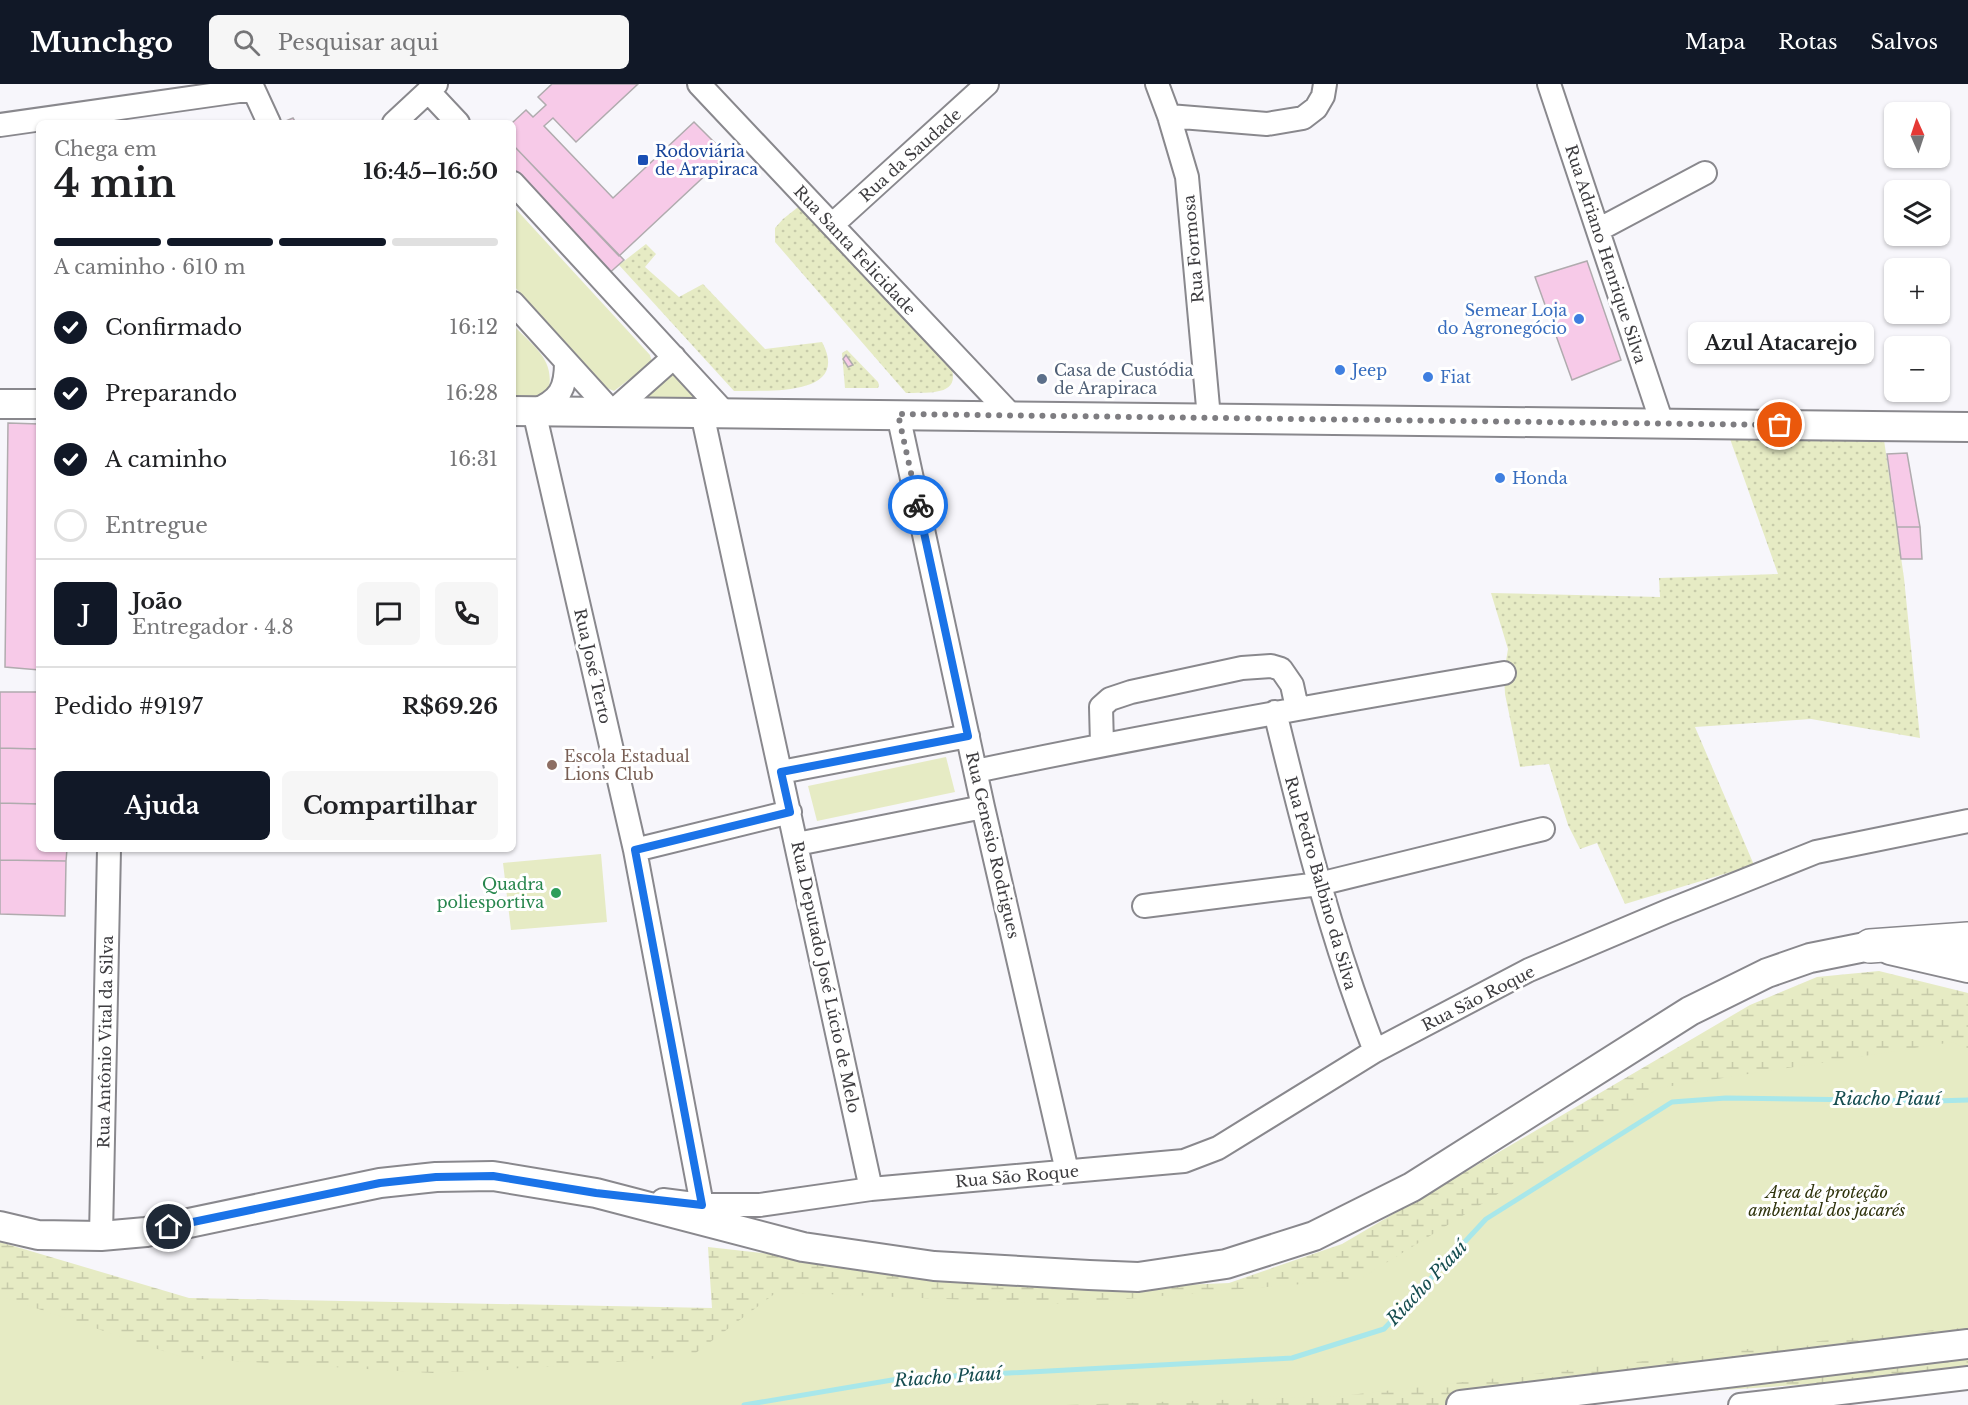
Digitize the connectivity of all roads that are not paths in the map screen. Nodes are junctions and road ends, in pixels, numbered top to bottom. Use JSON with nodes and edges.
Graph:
{"nodes":[{"id":1,"x":987,"y":84,"type":"edge"},
{"id":2,"x":1157,"y":84,"type":"edge"},
{"id":3,"x":1325,"y":84,"type":"edge"},
{"id":4,"x":1550,"y":84,"type":"edge"},
{"id":5,"x":252,"y":86,"type":"edge"},
{"id":6,"x":432,"y":88,"type":"edge"},
{"id":7,"x":713,"y":89,"type":"edge"},
{"id":8,"x":1169,"y":116,"type":"junction"},
{"id":9,"x":268,"y":120,"type":"edge"},
{"id":10,"x":397,"y":120,"type":"edge"},
{"id":11,"x":456,"y":120,"type":"edge"},
{"id":12,"x":0,"y":125,"type":"edge"},
{"id":13,"x":1705,"y":173,"type":"dead end"},
{"id":14,"x":516,"y":186,"type":"edge"},
{"id":15,"x":832,"y":225,"type":"junction"},
{"id":16,"x":1598,"y":230,"type":"junction"},
{"id":17,"x":516,"y":306,"type":"edge"},
{"id":18,"x":674,"y":357,"type":"junction"},
{"id":19,"x":566,"y":362,"type":"junction"},
{"id":20,"x":36,"y":403,"type":"edge"},
{"id":21,"x":0,"y":404,"type":"edge"},
{"id":22,"x":524,"y":411,"type":"edge"},
{"id":23,"x":612,"y":412,"type":"junction"},
{"id":24,"x":714,"y":413,"type":"junction"},
{"id":25,"x":898,"y":414,"type":"junction"},
{"id":26,"x":1012,"y":416,"type":"junction"},
{"id":27,"x":1209,"y":418,"type":"junction"},
{"id":28,"x":1662,"y":423,"type":"junction"},
{"id":29,"x":1968,"y":427,"type":"edge"},
{"id":30,"x":1504,"y":672,"type":"dead end"},
{"id":31,"x":1297,"y":708,"type":"junction"},
{"id":32,"x":1275,"y":712,"type":"junction"},
{"id":33,"x":968,"y":736,"type":"junction"},
{"id":34,"x":1102,"y":745,"type":"junction"},
{"id":35,"x":976,"y":771,"type":"junction"},
{"id":36,"x":781,"y":772,"type":"junction"},
{"id":37,"x":983,"y":807,"type":"junction"},
{"id":38,"x":790,"y":812,"type":"junction"},
{"id":39,"x":1968,"y":821,"type":"edge"},
{"id":40,"x":1543,"y":829,"type":"dead end"},
{"id":41,"x":797,"y":844,"type":"junction"},
{"id":42,"x":635,"y":850,"type":"junction"},
{"id":43,"x":109,"y":852,"type":"edge"},
{"id":44,"x":1318,"y":885,"type":"junction"},
{"id":45,"x":1144,"y":906,"type":"dead end"},
{"id":46,"x":1968,"y":939,"type":"edge"},
{"id":47,"x":1870,"y":946,"type":"junction"},
{"id":48,"x":1968,"y":949,"type":"edge"},
{"id":49,"x":1968,"y":968,"type":"edge"},
{"id":50,"x":1375,"y":1051,"type":"junction"},
{"id":51,"x":1067,"y":1171,"type":"junction"},
{"id":52,"x":871,"y":1189,"type":"junction"},
{"id":53,"x":596,"y":1193,"type":"junction"},
{"id":54,"x":702,"y":1205,"type":"junction"},
{"id":55,"x":0,"y":1226,"type":"edge"},
{"id":56,"x":101,"y":1236,"type":"junction"},
{"id":57,"x":1968,"y":1344,"type":"edge"},
{"id":58,"x":1968,"y":1378,"type":"edge"},
{"id":59,"x":1771,"y":1403,"type":"edge"},
{"id":60,"x":1469,"y":1404,"type":"edge"},
{"id":61,"x":1740,"y":1405,"type":"edge"}],
"edges":[{"from":1,"to":15,"type":"street","name":"Rua da Saudade"},
{"from":2,"to":8,"type":"street","name":"Rua Formosa"},
{"from":3,"to":8,"type":"street"},
{"from":4,"to":16,"type":"street","name":"Rua Adriano Henrique Silva"},
{"from":5,"to":9,"type":"street"},
{"from":5,"to":12,"type":"street"},
{"from":6,"to":10,"type":"street"},
{"from":6,"to":11,"type":"street"},
{"from":7,"to":15,"type":"street","name":"Rua Santa Felicidade"},
{"from":8,"to":27,"type":"street","name":"Rua Formosa"},
{"from":13,"to":16,"type":"street"},
{"from":14,"to":18,"type":"street"},
{"from":15,"to":26,"type":"street","name":"Rua Santa Felicidade"},
{"from":16,"to":28,"type":"street","name":"Rua Adriano Henrique Silva"},
{"from":17,"to":19,"type":"street"},
{"from":18,"to":23,"type":"street"},
{"from":18,"to":24,"type":"street"},
{"from":19,"to":22,"type":"street"},
{"from":19,"to":23,"type":"street"},
{"from":20,"to":21,"type":"main road"},
{"from":22,"to":23,"type":"main road"},
{"from":22,"to":42,"type":"street","name":"Rua José Terto"},
{"from":23,"to":24,"type":"main road"},
{"from":24,"to":25,"type":"main road"},
{"from":24,"to":36,"type":"street","name":"Rua Deputado José Lúcio de Melo"},
{"from":25,"to":26,"type":"main road"},
{"from":25,"to":33,"type":"street","name":"Rua Genesio Rodrigues"},
{"from":26,"to":27,"type":"main road"},
{"from":27,"to":28,"type":"main road"},
{"from":28,"to":29,"type":"main road"},
{"from":30,"to":31,"type":"street"},
{"from":31,"to":32,"type":"street"},
{"from":31,"to":34,"type":"street"},
{"from":32,"to":34,"type":"street"},
{"from":32,"to":44,"type":"street","name":"Rua Pedro Balbino da Silva"},
{"from":33,"to":35,"type":"street","name":"Rua Genesio Rodrigues"},
{"from":33,"to":36,"type":"street"},
{"from":34,"to":35,"type":"street"},
{"from":35,"to":37,"type":"street","name":"Rua Genesio Rodrigues"},
{"from":36,"to":38,"type":"street","name":"Rua Deputado José Lúcio de Melo"},
{"from":37,"to":41,"type":"street"},
{"from":37,"to":51,"type":"street","name":"Rua Genesio Rodrigues"},
{"from":38,"to":41,"type":"street","name":"Rua Deputado José Lúcio de Melo"},
{"from":38,"to":42,"type":"street"},
{"from":39,"to":50,"type":"street","name":"Rua São Roque"},
{"from":40,"to":44,"type":"street"},
{"from":41,"to":52,"type":"street","name":"Rua Deputado José Lúcio de Melo"},
{"from":42,"to":54,"type":"street","name":"Rua José Terto"},
{"from":43,"to":56,"type":"street","name":"Rua Antônio Vital da Silva"},
{"from":44,"to":45,"type":"street"},
{"from":44,"to":50,"type":"street","name":"Rua Pedro Balbino da Silva"},
{"from":46,"to":47,"type":"highway"},
{"from":47,"to":48,"type":"main road"},
{"from":47,"to":49,"type":"main road"},
{"from":47,"to":53,"type":"main road"},
{"from":50,"to":51,"type":"street","name":"Rua São Roque"},
{"from":51,"to":52,"type":"street","name":"Rua São Roque"},
{"from":52,"to":54,"type":"street","name":"Rua São Roque"},
{"from":53,"to":54,"type":"street","name":"Rua São Roque"},
{"from":53,"to":56,"type":"main road","name":"Rua São Roque"},
{"from":55,"to":56,"type":"main road","name":"Rua São Roque"},
{"from":57,"to":60,"type":"main road"},
{"from":58,"to":59,"type":"street"},
{"from":59,"to":61,"type":"street"}]}
